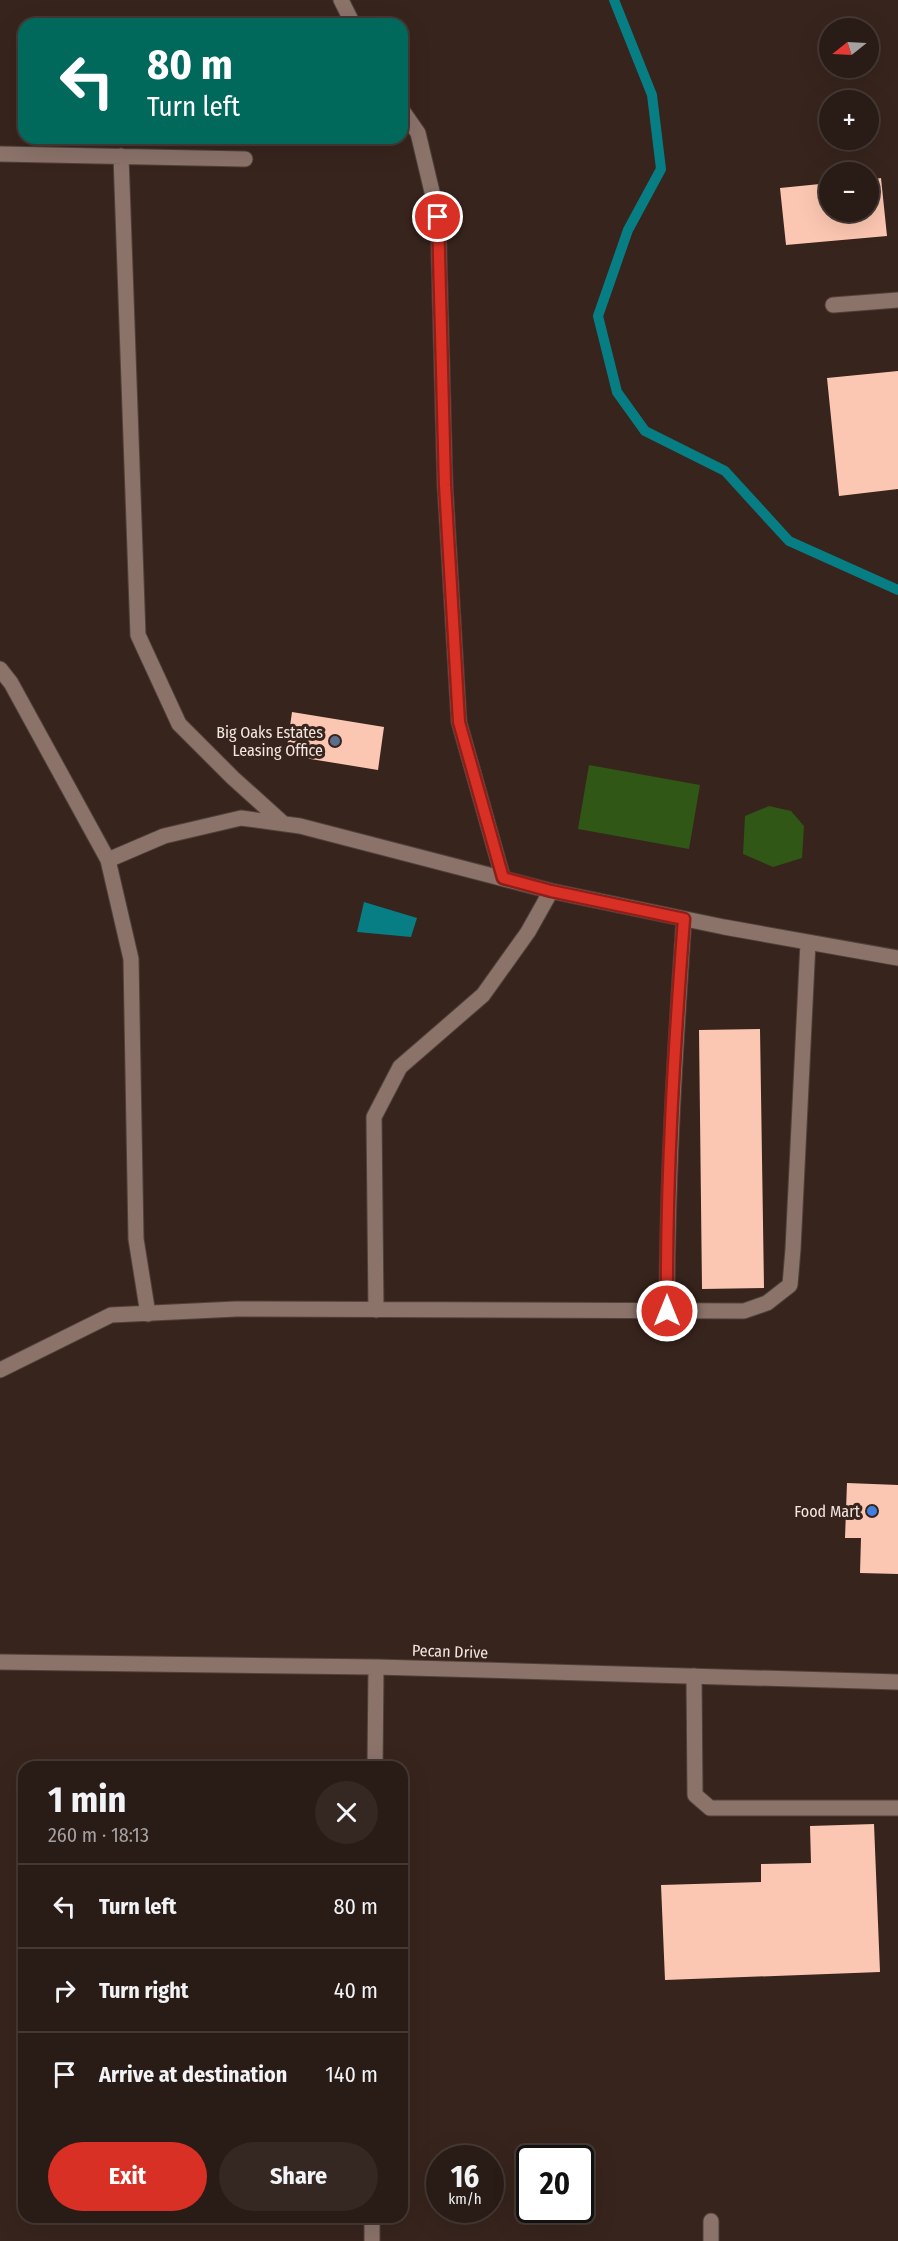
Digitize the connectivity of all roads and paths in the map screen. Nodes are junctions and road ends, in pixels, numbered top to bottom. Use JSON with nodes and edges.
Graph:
{"nodes":[{"id":1,"x":341,"y":0,"type":"edge"},
{"id":2,"x":350,"y":18,"type":"edge"},
{"id":3,"x":408,"y":119,"type":"edge"},
{"id":4,"x":0,"y":154,"type":"edge"},
{"id":5,"x":121,"y":156,"type":"junction"},
{"id":6,"x":245,"y":159,"type":"dead end"},
{"id":7,"x":898,"y":300,"type":"edge"},
{"id":8,"x":833,"y":305,"type":"dead end"},
{"id":9,"x":0,"y":669,"type":"edge"},
{"id":10,"x":284,"y":824,"type":"junction"},
{"id":11,"x":108,"y":860,"type":"junction"},
{"id":12,"x":503,"y":878,"type":"junction"},
{"id":13,"x":551,"y":891,"type":"junction"},
{"id":14,"x":684,"y":919,"type":"junction"},
{"id":15,"x":808,"y":942,"type":"junction"},
{"id":16,"x":898,"y":958,"type":"edge"},
{"id":17,"x":376,"y":1310,"type":"junction"},
{"id":18,"x":667,"y":1311,"type":"junction"},
{"id":19,"x":148,"y":1314,"type":"junction"},
{"id":20,"x":0,"y":1370,"type":"edge"},
{"id":21,"x":0,"y":1662,"type":"edge"},
{"id":22,"x":376,"y":1667,"type":"junction"},
{"id":23,"x":694,"y":1676,"type":"junction"},
{"id":24,"x":898,"y":1682,"type":"edge"},
{"id":25,"x":375,"y":1761,"type":"edge"},
{"id":26,"x":898,"y":1808,"type":"edge"},
{"id":27,"x":711,"y":2221,"type":"dead end"},
{"id":28,"x":372,"y":2223,"type":"edge"},
{"id":29,"x":372,"y":2241,"type":"edge"},
{"id":30,"x":711,"y":2241,"type":"edge"}],
"edges":[{"from":1,"to":2,"type":"street"},
{"from":3,"to":12,"type":"street"},
{"from":4,"to":5,"type":"street"},
{"from":5,"to":6,"type":"street"},
{"from":5,"to":10,"type":"street"},
{"from":7,"to":8,"type":"street"},
{"from":9,"to":11,"type":"street"},
{"from":10,"to":11,"type":"street"},
{"from":10,"to":12,"type":"street"},
{"from":11,"to":19,"type":"street"},
{"from":12,"to":13,"type":"street"},
{"from":13,"to":14,"type":"street"},
{"from":13,"to":17,"type":"street"},
{"from":14,"to":15,"type":"street"},
{"from":14,"to":18,"type":"street"},
{"from":15,"to":16,"type":"street"},
{"from":15,"to":18,"type":"street"},
{"from":17,"to":18,"type":"street"},
{"from":17,"to":19,"type":"street"},
{"from":19,"to":20,"type":"street"},
{"from":21,"to":22,"type":"street","name":"Pecan Drive"},
{"from":22,"to":23,"type":"street","name":"Pecan Drive"},
{"from":22,"to":25,"type":"street"},
{"from":23,"to":24,"type":"street","name":"Pecan Drive"},
{"from":23,"to":26,"type":"street"},
{"from":27,"to":30,"type":"street"},
{"from":28,"to":29,"type":"street"}]}
